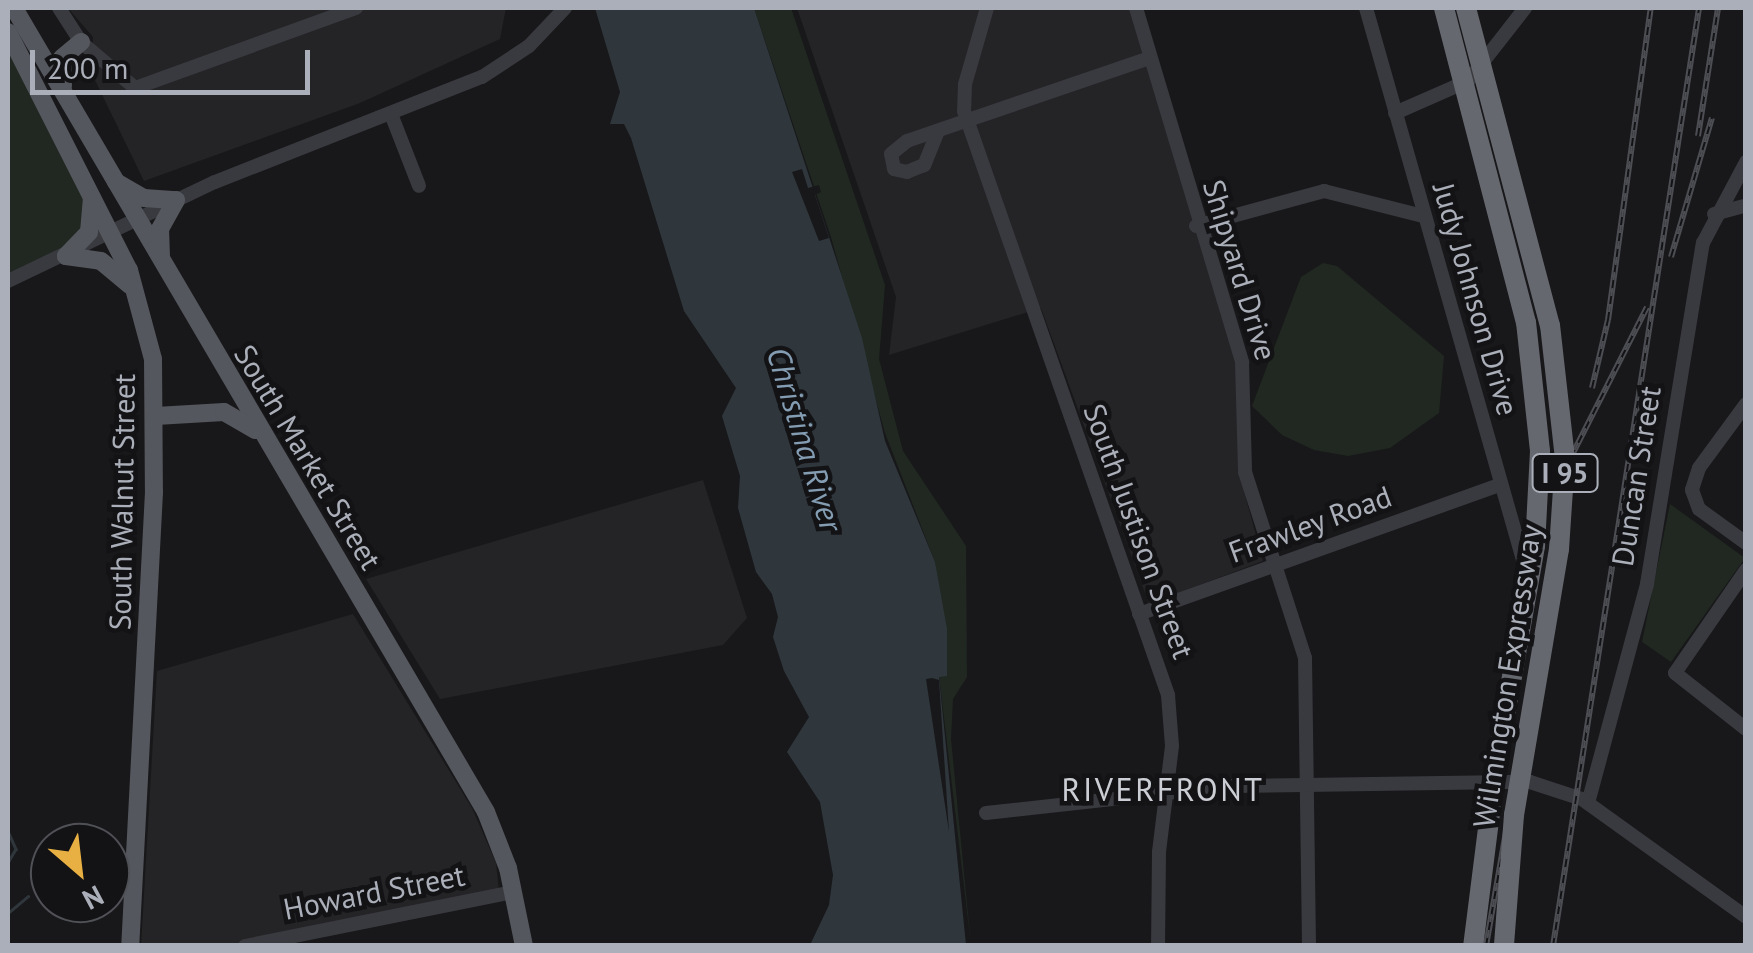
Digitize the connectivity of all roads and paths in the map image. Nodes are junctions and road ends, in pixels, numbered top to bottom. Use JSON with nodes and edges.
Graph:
{"nodes":[{"id":1,"x":14,"y":8,"type":"edge"},
{"id":2,"x":59,"y":8,"type":"edge"},
{"id":3,"x":356,"y":8,"type":"edge"},
{"id":4,"x":565,"y":8,"type":"edge"},
{"id":5,"x":987,"y":8,"type":"edge"},
{"id":6,"x":1136,"y":8,"type":"edge"},
{"id":7,"x":1366,"y":8,"type":"edge"},
{"id":8,"x":1444,"y":8,"type":"edge"},
{"id":9,"x":1466,"y":8,"type":"edge"},
{"id":10,"x":1525,"y":8,"type":"edge"},
{"id":11,"x":8,"y":32,"type":"edge"},
{"id":12,"x":81,"y":42,"type":"junction"},
{"id":13,"x":1150,"y":58,"type":"junction"},
{"id":14,"x":63,"y":92,"type":"junction"},
{"id":15,"x":1395,"y":112,"type":"junction"},
{"id":16,"x":391,"y":114,"type":"junction"},
{"id":17,"x":967,"y":121,"type":"junction"},
{"id":18,"x":938,"y":131,"type":"dead end"},
{"id":19,"x":1746,"y":162,"type":"edge"},
{"id":20,"x":114,"y":182,"type":"junction"},
{"id":21,"x":419,"y":186,"type":"dead end"},
{"id":22,"x":1724,"y":193,"type":"junction"},
{"id":23,"x":92,"y":197,"type":"junction"},
{"id":24,"x":176,"y":200,"type":"junction"},
{"id":25,"x":1744,"y":207,"type":"edge"},
{"id":26,"x":1714,"y":214,"type":"junction"},
{"id":27,"x":1424,"y":216,"type":"junction"},
{"id":28,"x":136,"y":221,"type":"junction"},
{"id":29,"x":1196,"y":226,"type":"junction"},
{"id":30,"x":112,"y":234,"type":"junction"},
{"id":31,"x":66,"y":256,"type":"junction"},
{"id":32,"x":162,"y":263,"type":"junction"},
{"id":33,"x":8,"y":281,"type":"edge"},
{"id":34,"x":138,"y":298,"type":"junction"},
{"id":35,"x":1746,"y":404,"type":"edge"},
{"id":36,"x":156,"y":416,"type":"junction"},
{"id":37,"x":264,"y":437,"type":"junction"},
{"id":38,"x":1500,"y":484,"type":"junction"},
{"id":39,"x":1746,"y":543,"type":"edge"},
{"id":40,"x":1277,"y":566,"type":"junction"},
{"id":41,"x":1746,"y":570,"type":"edge"},
{"id":42,"x":1139,"y":614,"type":"junction"},
{"id":43,"x":1506,"y":710,"type":"junction"},
{"id":44,"x":1743,"y":721,"type":"edge"},
{"id":45,"x":1499,"y":782,"type":"junction"},
{"id":46,"x":1308,"y":784,"type":"junction"},
{"id":47,"x":1166,"y":792,"type":"junction"},
{"id":48,"x":1588,"y":803,"type":"junction"},
{"id":49,"x":986,"y":812,"type":"dead end"},
{"id":50,"x":514,"y":892,"type":"junction"},
{"id":51,"x":1746,"y":918,"type":"edge"},
{"id":52,"x":130,"y":946,"type":"edge"},
{"id":53,"x":244,"y":946,"type":"edge"},
{"id":54,"x":524,"y":946,"type":"edge"},
{"id":55,"x":1158,"y":946,"type":"edge"},
{"id":56,"x":1309,"y":946,"type":"edge"},
{"id":57,"x":1460,"y":946,"type":"edge"},
{"id":58,"x":1473,"y":946,"type":"edge"},
{"id":59,"x":1504,"y":946,"type":"edge"}],
"edges":[{"from":1,"to":14,"type":"main road","name":"South Market Street"},
{"from":2,"to":12,"type":"street"},
{"from":3,"to":12,"type":"street"},
{"from":4,"to":16,"type":"street"},
{"from":5,"to":17,"type":"street"},
{"from":6,"to":13,"type":"street","name":"Shipyard Drive"},
{"from":7,"to":15,"type":"street","name":"Judy Johnson Drive"},
{"from":8,"to":43,"type":"highway","name":"Wilmington Expressway","number":"I 95","bridge":true},
{"from":9,"to":59,"type":"highway","name":"Wilmington Expressway","number":"I 95","bridge":true},
{"from":10,"to":15,"type":"street"},
{"from":11,"to":23,"type":"main road","name":"South Walnut Street"},
{"from":12,"to":14,"type":"main road"},
{"from":13,"to":17,"type":"street"},
{"from":13,"to":29,"type":"street","name":"Shipyard Drive"},
{"from":14,"to":20,"type":"main road","name":"South Market Street"},
{"from":15,"to":27,"type":"street","name":"Judy Johnson Drive"},
{"from":16,"to":21,"type":"street"},
{"from":16,"to":24,"type":"street"},
{"from":17,"to":18,"type":"street"},
{"from":17,"to":42,"type":"street","name":"South Justison Street"},
{"from":19,"to":22,"type":"street","name":"Duncan Street"},
{"from":20,"to":24,"type":"main road"},
{"from":20,"to":28,"type":"main road","name":"South Market Street"},
{"from":22,"to":25,"type":"street"},
{"from":22,"to":26,"type":"street","name":"Duncan Street"},
{"from":23,"to":30,"type":"main road","name":"South Walnut Street"},
{"from":23,"to":31,"type":"main road"},
{"from":24,"to":28,"type":"street"},
{"from":24,"to":32,"type":"main road"},
{"from":25,"to":26,"type":"street"},
{"from":26,"to":48,"type":"street","name":"Duncan Street"},
{"from":27,"to":29,"type":"street"},
{"from":27,"to":38,"type":"street","name":"Judy Johnson Drive"},
{"from":28,"to":30,"type":"street"},
{"from":28,"to":32,"type":"main road","name":"South Market Street"},
{"from":29,"to":40,"type":"street","name":"Shipyard Drive"},
{"from":30,"to":31,"type":"street"},
{"from":30,"to":34,"type":"main road","name":"South Walnut Street"},
{"from":31,"to":33,"type":"street"},
{"from":31,"to":34,"type":"main road"},
{"from":32,"to":37,"type":"main road","name":"South Market Street"},
{"from":34,"to":36,"type":"main road","name":"South Walnut Street"},
{"from":35,"to":39,"type":"street"},
{"from":36,"to":37,"type":"main road"},
{"from":36,"to":52,"type":"main road","name":"South Walnut Street"},
{"from":37,"to":50,"type":"main road","name":"South Market Street"},
{"from":38,"to":40,"type":"street","name":"Frawley Road"},
{"from":38,"to":45,"type":"street","name":"Judy Johnson Drive"},
{"from":40,"to":42,"type":"street","name":"Frawley Road"},
{"from":40,"to":46,"type":"street","name":"Shipyard Drive"},
{"from":41,"to":44,"type":"street"},
{"from":42,"to":47,"type":"street","name":"South Justison Street"},
{"from":43,"to":57,"type":"highway","bridge":true},
{"from":43,"to":58,"type":"highway","name":"Wilmington Expressway","number":"I 95","bridge":true},
{"from":45,"to":46,"type":"street"},
{"from":45,"to":48,"type":"street"},
{"from":46,"to":47,"type":"street"},
{"from":46,"to":56,"type":"street","name":"Shipyard Drive"},
{"from":47,"to":49,"type":"street"},
{"from":47,"to":55,"type":"street","name":"South Justison Street"},
{"from":48,"to":51,"type":"street"},
{"from":50,"to":53,"type":"street","name":"Howard Street"},
{"from":50,"to":54,"type":"main road","name":"South Market Street"}]}
